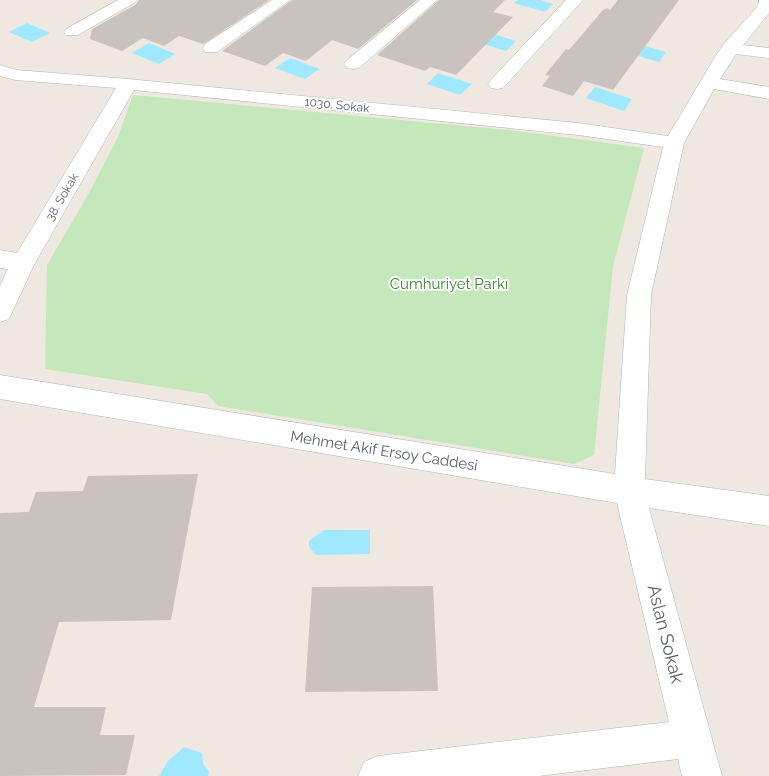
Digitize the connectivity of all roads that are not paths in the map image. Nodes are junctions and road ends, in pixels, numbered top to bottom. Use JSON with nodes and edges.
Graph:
{"nodes":[{"id":1,"x":130,"y":0,"type":"edge"},
{"id":2,"x":282,"y":0,"type":"edge"},
{"id":3,"x":429,"y":0,"type":"edge"},
{"id":4,"x":575,"y":0,"type":"edge"},
{"id":5,"x":768,"y":0,"type":"edge"},
{"id":6,"x":72,"y":32,"type":"dead end"},
{"id":7,"x":211,"y":48,"type":"dead end"},
{"id":8,"x":730,"y":48,"type":"junction"},
{"id":9,"x":769,"y":53,"type":"edge"},
{"id":10,"x":353,"y":64,"type":"dead end"},
{"id":11,"x":0,"y":70,"type":"edge"},
{"id":12,"x":709,"y":83,"type":"junction"},
{"id":13,"x":128,"y":84,"type":"junction"},
{"id":14,"x":497,"y":84,"type":"dead end"},
{"id":15,"x":769,"y":93,"type":"edge"},
{"id":16,"x":674,"y":143,"type":"junction"},
{"id":17,"x":0,"y":259,"type":"edge"},
{"id":18,"x":23,"y":263,"type":"junction"},
{"id":19,"x":0,"y":312,"type":"edge"},
{"id":20,"x":0,"y":387,"type":"edge"},
{"id":21,"x":629,"y":491,"type":"junction"},
{"id":22,"x":769,"y":511,"type":"edge"},
{"id":23,"x":693,"y":738,"type":"junction"},
{"id":24,"x":378,"y":776,"type":"edge"},
{"id":25,"x":702,"y":776,"type":"edge"}],
"edges":[{"from":1,"to":6,"type":"street"},
{"from":2,"to":7,"type":"street"},
{"from":3,"to":10,"type":"street"},
{"from":4,"to":14,"type":"street"},
{"from":5,"to":8,"type":"street","name":"Aslan Sokak"},
{"from":8,"to":9,"type":"street"},
{"from":8,"to":12,"type":"street","name":"Aslan Sokak"},
{"from":11,"to":13,"type":"street","name":"1030. Sokak"},
{"from":12,"to":15,"type":"street"},
{"from":12,"to":16,"type":"street","name":"Aslan Sokak"},
{"from":13,"to":16,"type":"street","name":"1030. Sokak"},
{"from":13,"to":18,"type":"street","name":"38. Sokak"},
{"from":16,"to":21,"type":"street","name":"Aslan Sokak"},
{"from":17,"to":18,"type":"street"},
{"from":18,"to":19,"type":"street","name":"38. Sokak"},
{"from":20,"to":21,"type":"street","name":"Mehmet Akif Ersoy Caddesi"},
{"from":21,"to":22,"type":"street","name":"Mehmet Akif Ersoy Caddesi"},
{"from":21,"to":23,"type":"street","name":"Aslan Sokak"},
{"from":23,"to":24,"type":"street"},
{"from":23,"to":25,"type":"street","name":"Aslan Sokak"}]}
